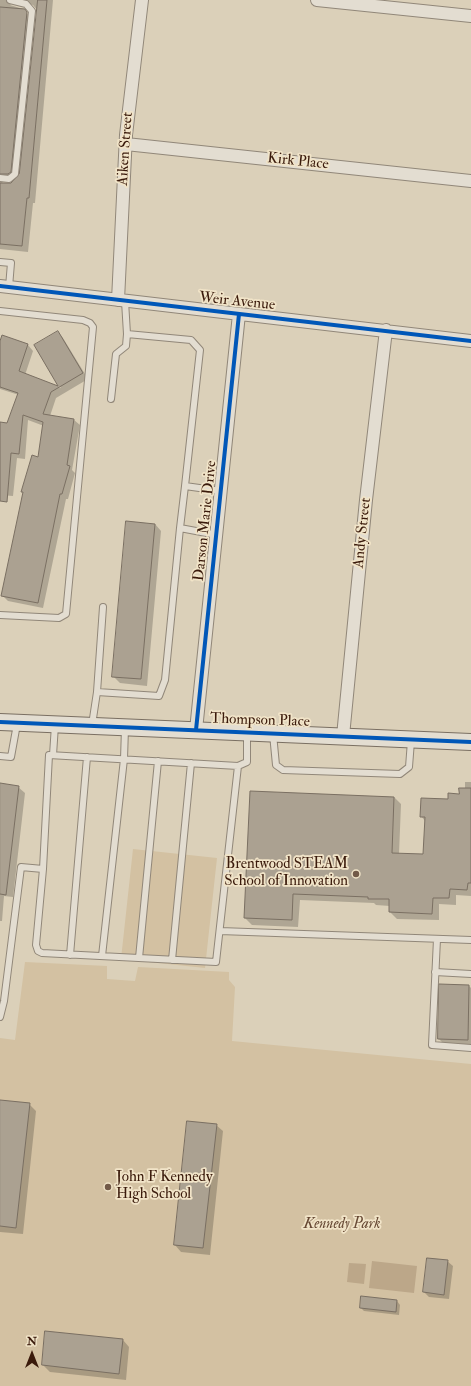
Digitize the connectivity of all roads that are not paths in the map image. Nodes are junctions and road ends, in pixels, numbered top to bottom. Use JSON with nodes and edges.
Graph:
{"nodes":[{"id":1,"x":10,"y":0,"type":"edge"},
{"id":2,"x":142,"y":0,"type":"edge"},
{"id":3,"x":317,"y":0,"type":"edge"},
{"id":4,"x":471,"y":16,"type":"edge"},
{"id":5,"x":126,"y":144,"type":"junction"},
{"id":6,"x":0,"y":178,"type":"edge"},
{"id":7,"x":471,"y":181,"type":"edge"},
{"id":8,"x":0,"y":262,"type":"edge"},
{"id":9,"x":4,"y":286,"type":"edge"},
{"id":10,"x":122,"y":300,"type":"junction"},
{"id":11,"x":0,"y":311,"type":"edge"},
{"id":12,"x":239,"y":314,"type":"junction"},
{"id":13,"x":386,"y":330,"type":"junction"},
{"id":14,"x":127,"y":334,"type":"junction"},
{"id":15,"x":471,"y":341,"type":"edge"},
{"id":16,"x":110,"y":399,"type":"dead end"},
{"id":17,"x":185,"y":486,"type":"junction"},
{"id":18,"x":222,"y":491,"type":"junction"},
{"id":19,"x":180,"y":528,"type":"junction"},
{"id":20,"x":217,"y":535,"type":"junction"},
{"id":21,"x":103,"y":607,"type":"dead end"},
{"id":22,"x":0,"y":615,"type":"edge"},
{"id":23,"x":97,"y":692,"type":"junction"},
{"id":24,"x":0,"y":722,"type":"edge"},
{"id":25,"x":18,"y":723,"type":"junction"},
{"id":26,"x":55,"y":724,"type":"junction"},
{"id":27,"x":92,"y":725,"type":"junction"},
{"id":28,"x":125,"y":727,"type":"junction"},
{"id":29,"x":196,"y":730,"type":"junction"},
{"id":30,"x":247,"y":733,"type":"junction"},
{"id":31,"x":273,"y":734,"type":"junction"},
{"id":32,"x":343,"y":736,"type":"junction"},
{"id":33,"x":411,"y":739,"type":"junction"},
{"id":34,"x":471,"y":742,"type":"edge"},
{"id":35,"x":51,"y":755,"type":"junction"},
{"id":36,"x":0,"y":756,"type":"edge"},
{"id":37,"x":87,"y":757,"type":"junction"},
{"id":38,"x":124,"y":759,"type":"junction"},
{"id":39,"x":158,"y":761,"type":"junction"},
{"id":40,"x":191,"y":763,"type":"junction"},
{"id":41,"x":238,"y":766,"type":"junction"},
{"id":42,"x":43,"y":870,"type":"junction"},
{"id":43,"x":220,"y":931,"type":"junction"},
{"id":44,"x":437,"y":939,"type":"junction"},
{"id":45,"x":471,"y":940,"type":"edge"},
{"id":46,"x":70,"y":955,"type":"junction"},
{"id":47,"x":102,"y":956,"type":"junction"},
{"id":48,"x":139,"y":958,"type":"junction"},
{"id":49,"x":172,"y":960,"type":"junction"},
{"id":50,"x":435,"y":972,"type":"junction"},
{"id":51,"x":471,"y":974,"type":"edge"},
{"id":52,"x":0,"y":1016,"type":"edge"},
{"id":53,"x":471,"y":1048,"type":"edge"}],
"edges":[{"from":1,"to":6,"type":"lane"},
{"from":2,"to":5,"type":"street","name":"Aiken Street"},
{"from":3,"to":4,"type":"street"},
{"from":5,"to":7,"type":"street","name":"Kirk Place"},
{"from":5,"to":10,"type":"street","name":"Aiken Street"},
{"from":8,"to":9,"type":"lane"},
{"from":9,"to":10,"type":"street","name":"Weir Avenue"},
{"from":10,"to":12,"type":"street","name":"Weir Avenue"},
{"from":10,"to":14,"type":"lane"},
{"from":11,"to":22,"type":"lane"},
{"from":12,"to":13,"type":"street","name":"Weir Avenue"},
{"from":12,"to":18,"type":"street","name":"Darson Marie Drive"},
{"from":13,"to":15,"type":"street","name":"Weir Avenue"},
{"from":13,"to":32,"type":"street","name":"Andy Street"},
{"from":14,"to":16,"type":"lane"},
{"from":14,"to":17,"type":"lane"},
{"from":17,"to":18,"type":"lane"},
{"from":17,"to":19,"type":"lane"},
{"from":18,"to":20,"type":"street","name":"Darson Marie Drive"},
{"from":19,"to":20,"type":"lane"},
{"from":19,"to":23,"type":"lane"},
{"from":20,"to":29,"type":"street","name":"Darson Marie Drive"},
{"from":21,"to":23,"type":"lane"},
{"from":23,"to":27,"type":"lane"},
{"from":24,"to":25,"type":"street","name":"Thompson Place"},
{"from":25,"to":26,"type":"street","name":"Thompson Place"},
{"from":25,"to":36,"type":"lane"},
{"from":26,"to":27,"type":"street","name":"Thompson Place"},
{"from":26,"to":35,"type":"lane"},
{"from":27,"to":28,"type":"street","name":"Thompson Place"},
{"from":28,"to":29,"type":"street","name":"Thompson Place"},
{"from":28,"to":38,"type":"lane"},
{"from":29,"to":30,"type":"street","name":"Thompson Place"},
{"from":30,"to":31,"type":"street","name":"Thompson Place"},
{"from":30,"to":41,"type":"lane"},
{"from":31,"to":32,"type":"street","name":"Thompson Place"},
{"from":31,"to":33,"type":"lane"},
{"from":32,"to":33,"type":"street","name":"Thompson Place"},
{"from":33,"to":34,"type":"street","name":"Thompson Place"},
{"from":35,"to":37,"type":"lane"},
{"from":35,"to":42,"type":"lane"},
{"from":37,"to":38,"type":"lane"},
{"from":37,"to":46,"type":"lane"},
{"from":38,"to":39,"type":"lane"},
{"from":38,"to":47,"type":"lane"},
{"from":39,"to":40,"type":"lane"},
{"from":39,"to":48,"type":"lane"},
{"from":40,"to":41,"type":"lane"},
{"from":40,"to":49,"type":"lane"},
{"from":41,"to":43,"type":"lane"},
{"from":42,"to":46,"type":"lane"},
{"from":42,"to":52,"type":"lane"},
{"from":43,"to":44,"type":"lane"},
{"from":43,"to":49,"type":"lane"},
{"from":44,"to":45,"type":"lane"},
{"from":44,"to":50,"type":"lane"},
{"from":46,"to":47,"type":"lane"},
{"from":47,"to":48,"type":"lane"},
{"from":48,"to":49,"type":"lane"},
{"from":50,"to":51,"type":"lane"},
{"from":50,"to":53,"type":"lane"}]}
